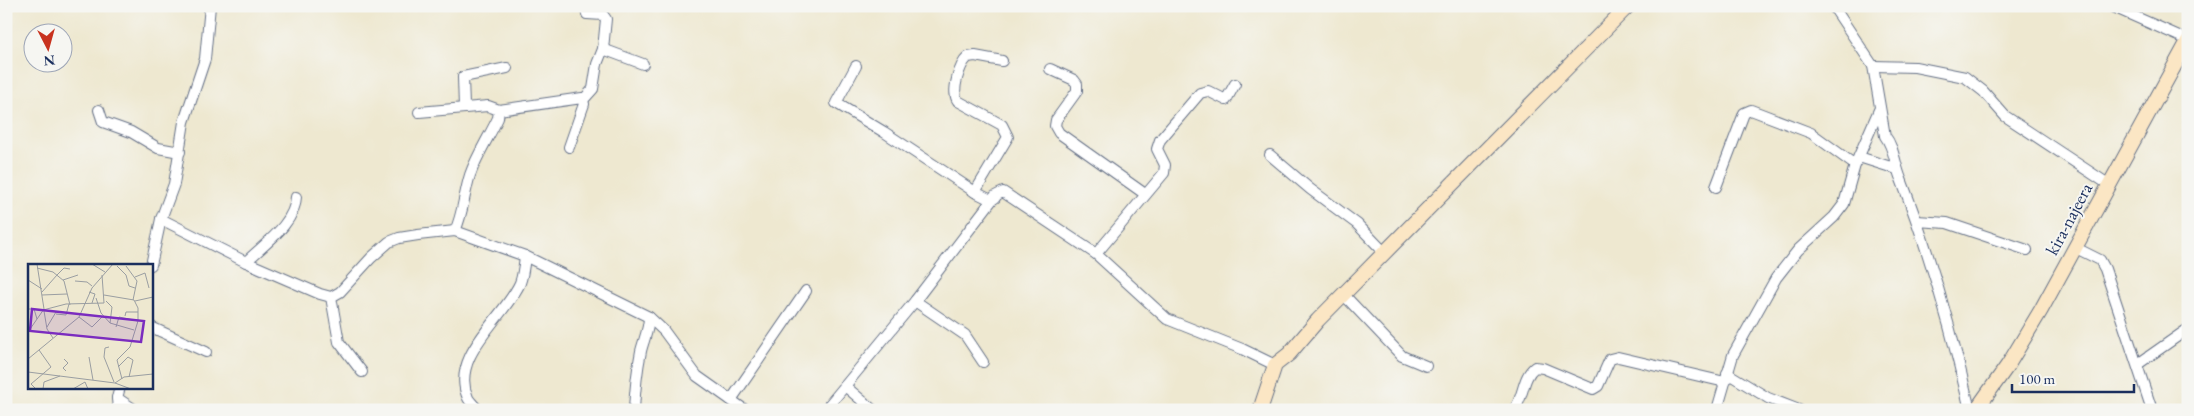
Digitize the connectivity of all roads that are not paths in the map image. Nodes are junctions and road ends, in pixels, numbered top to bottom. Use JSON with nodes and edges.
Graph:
{"nodes":[{"id":1,"x":210,"y":6,"type":"edge"},
{"id":2,"x":585,"y":6,"type":"edge"},
{"id":3,"x":1628,"y":6,"type":"edge"},
{"id":4,"x":1832,"y":6,"type":"edge"},
{"id":5,"x":2111,"y":6,"type":"edge"},
{"id":6,"x":2188,"y":41,"type":"edge"},
{"id":7,"x":603,"y":49,"type":"junction"},
{"id":8,"x":1002,"y":61,"type":"dead end"},
{"id":9,"x":642,"y":64,"type":"dead end"},
{"id":10,"x":856,"y":66,"type":"dead end"},
{"id":11,"x":1872,"y":66,"type":"junction"},
{"id":12,"x":507,"y":68,"type":"dead end"},
{"id":13,"x":1050,"y":69,"type":"dead end"},
{"id":14,"x":1235,"y":84,"type":"dead end"},
{"id":15,"x":584,"y":99,"type":"junction"},
{"id":16,"x":464,"y":107,"type":"junction"},
{"id":17,"x":99,"y":110,"type":"dead end"},
{"id":18,"x":499,"y":110,"type":"junction"},
{"id":19,"x":1879,"y":110,"type":"junction"},
{"id":20,"x":418,"y":112,"type":"dead end"},
{"id":21,"x":569,"y":148,"type":"dead end"},
{"id":22,"x":180,"y":152,"type":"junction"},
{"id":23,"x":1270,"y":155,"type":"dead end"},
{"id":24,"x":1857,"y":161,"type":"junction"},
{"id":25,"x":1897,"y":168,"type":"junction"},
{"id":26,"x":2108,"y":184,"type":"junction"},
{"id":27,"x":1716,"y":187,"type":"dead end"},
{"id":28,"x":975,"y":192,"type":"junction"},
{"id":29,"x":1145,"y":194,"type":"junction"},
{"id":30,"x":296,"y":197,"type":"dead end"},
{"id":31,"x":994,"y":198,"type":"junction"},
{"id":32,"x":161,"y":219,"type":"junction"},
{"id":33,"x":1917,"y":221,"type":"junction"},
{"id":34,"x":455,"y":231,"type":"junction"},
{"id":35,"x":2076,"y":248,"type":"junction"},
{"id":36,"x":2027,"y":250,"type":"dead end"},
{"id":37,"x":1385,"y":253,"type":"junction"},
{"id":38,"x":1096,"y":254,"type":"junction"},
{"id":39,"x":525,"y":256,"type":"junction"},
{"id":40,"x":246,"y":262,"type":"junction"},
{"id":41,"x":151,"y":264,"type":"edge"},
{"id":42,"x":806,"y":291,"type":"dead end"},
{"id":43,"x":1343,"y":294,"type":"junction"},
{"id":44,"x":331,"y":297,"type":"junction"},
{"id":45,"x":915,"y":301,"type":"junction"},
{"id":46,"x":649,"y":317,"type":"junction"},
{"id":47,"x":152,"y":327,"type":"edge"},
{"id":48,"x":2188,"y":329,"type":"edge"},
{"id":49,"x":206,"y":352,"type":"dead end"},
{"id":50,"x":983,"y":362,"type":"dead end"},
{"id":51,"x":2138,"y":364,"type":"junction"},
{"id":52,"x":1275,"y":365,"type":"junction"},
{"id":53,"x":1426,"y":366,"type":"dead end"},
{"id":54,"x":362,"y":372,"type":"dead end"},
{"id":55,"x":1726,"y":377,"type":"junction"},
{"id":56,"x":846,"y":386,"type":"junction"},
{"id":57,"x":120,"y":388,"type":"edge"},
{"id":58,"x":117,"y":398,"type":"junction"},
{"id":59,"x":731,"y":400,"type":"junction"},
{"id":60,"x":118,"y":410,"type":"edge"},
{"id":61,"x":135,"y":410,"type":"edge"},
{"id":62,"x":478,"y":410,"type":"edge"},
{"id":63,"x":634,"y":410,"type":"edge"},
{"id":64,"x":745,"y":410,"type":"edge"},
{"id":65,"x":825,"y":410,"type":"edge"},
{"id":66,"x":873,"y":410,"type":"edge"},
{"id":67,"x":1260,"y":410,"type":"edge"},
{"id":68,"x":1514,"y":410,"type":"edge"},
{"id":69,"x":1717,"y":410,"type":"edge"},
{"id":70,"x":1798,"y":410,"type":"edge"},
{"id":71,"x":1970,"y":410,"type":"edge"},
{"id":72,"x":1976,"y":410,"type":"edge"},
{"id":73,"x":2152,"y":410,"type":"edge"}],
"edges":[{"from":1,"to":22,"type":"street"},
{"from":2,"to":7,"type":"street"},
{"from":3,"to":37,"type":"street"},
{"from":4,"to":11,"type":"street"},
{"from":5,"to":6,"type":"street"},
{"from":6,"to":26,"type":"street","name":"kira-najeera"},
{"from":7,"to":9,"type":"street"},
{"from":7,"to":15,"type":"street"},
{"from":8,"to":28,"type":"street"},
{"from":10,"to":28,"type":"street"},
{"from":11,"to":19,"type":"street"},
{"from":11,"to":26,"type":"street"},
{"from":12,"to":16,"type":"street"},
{"from":13,"to":29,"type":"street"},
{"from":14,"to":29,"type":"street"},
{"from":15,"to":18,"type":"street"},
{"from":15,"to":21,"type":"street"},
{"from":16,"to":18,"type":"street"},
{"from":16,"to":20,"type":"street"},
{"from":17,"to":22,"type":"street"},
{"from":18,"to":34,"type":"street"},
{"from":19,"to":24,"type":"street"},
{"from":19,"to":25,"type":"street"},
{"from":22,"to":32,"type":"street"},
{"from":23,"to":37,"type":"street"},
{"from":24,"to":25,"type":"street"},
{"from":24,"to":27,"type":"street"},
{"from":24,"to":55,"type":"street"},
{"from":25,"to":33,"type":"street"},
{"from":26,"to":35,"type":"street","name":"kira-najeera"},
{"from":28,"to":31,"type":"street"},
{"from":29,"to":38,"type":"street"},
{"from":30,"to":40,"type":"street"},
{"from":31,"to":38,"type":"street"},
{"from":31,"to":45,"type":"street"},
{"from":32,"to":40,"type":"street"},
{"from":32,"to":41,"type":"street"},
{"from":33,"to":36,"type":"street"},
{"from":33,"to":71,"type":"street"},
{"from":34,"to":39,"type":"street"},
{"from":34,"to":44,"type":"street"},
{"from":35,"to":51,"type":"street"},
{"from":35,"to":72,"type":"street","name":"kira-najeera"},
{"from":37,"to":43,"type":"street"},
{"from":38,"to":52,"type":"street"},
{"from":39,"to":46,"type":"street"},
{"from":39,"to":62,"type":"street"},
{"from":40,"to":44,"type":"street"},
{"from":42,"to":59,"type":"street"},
{"from":43,"to":52,"type":"street"},
{"from":43,"to":53,"type":"street"},
{"from":44,"to":54,"type":"street"},
{"from":45,"to":50,"type":"street"},
{"from":45,"to":56,"type":"street"},
{"from":46,"to":59,"type":"street"},
{"from":46,"to":63,"type":"street"},
{"from":47,"to":49,"type":"street"},
{"from":48,"to":51,"type":"street"},
{"from":51,"to":73,"type":"street"},
{"from":52,"to":67,"type":"street"},
{"from":55,"to":68,"type":"street"},
{"from":55,"to":69,"type":"street"},
{"from":55,"to":70,"type":"street"},
{"from":56,"to":65,"type":"street"},
{"from":56,"to":66,"type":"street"},
{"from":57,"to":58,"type":"street"},
{"from":58,"to":60,"type":"street"},
{"from":58,"to":61,"type":"street"},
{"from":59,"to":64,"type":"street"}]}
